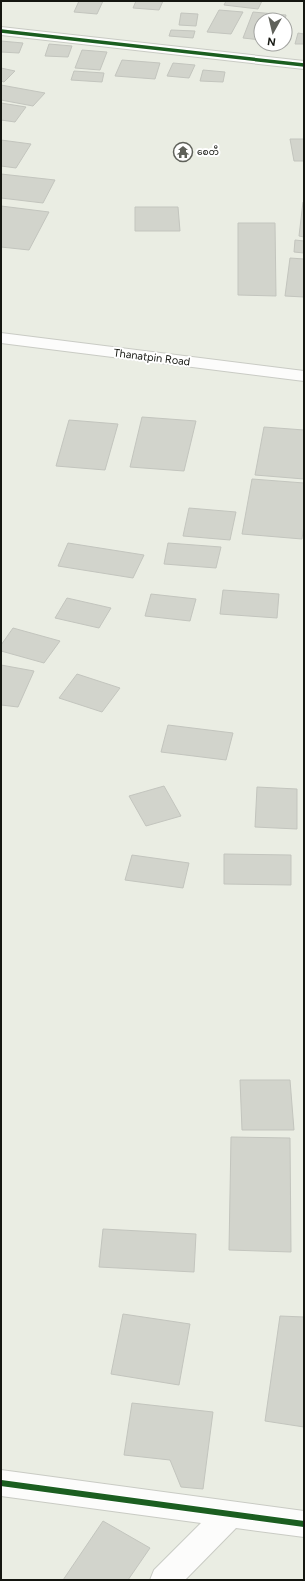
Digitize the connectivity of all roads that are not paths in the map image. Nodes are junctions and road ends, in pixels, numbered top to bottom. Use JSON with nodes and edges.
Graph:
{"nodes":[{"id":1,"x":1,"y":31,"type":"edge"},
{"id":2,"x":304,"y":65,"type":"edge"},
{"id":3,"x":1,"y":338,"type":"edge"},
{"id":4,"x":304,"y":376,"type":"edge"},
{"id":5,"x":1,"y":1483,"type":"edge"},
{"id":6,"x":230,"y":1514,"type":"junction"},
{"id":7,"x":304,"y":1524,"type":"edge"},
{"id":8,"x":165,"y":1580,"type":"edge"}],
"edges":[{"from":1,"to":2,"type":"street"},
{"from":3,"to":4,"type":"street","name":"Thanatpin Road"},
{"from":5,"to":6,"type":"street"},
{"from":6,"to":7,"type":"street"},
{"from":6,"to":8,"type":"street"}]}
